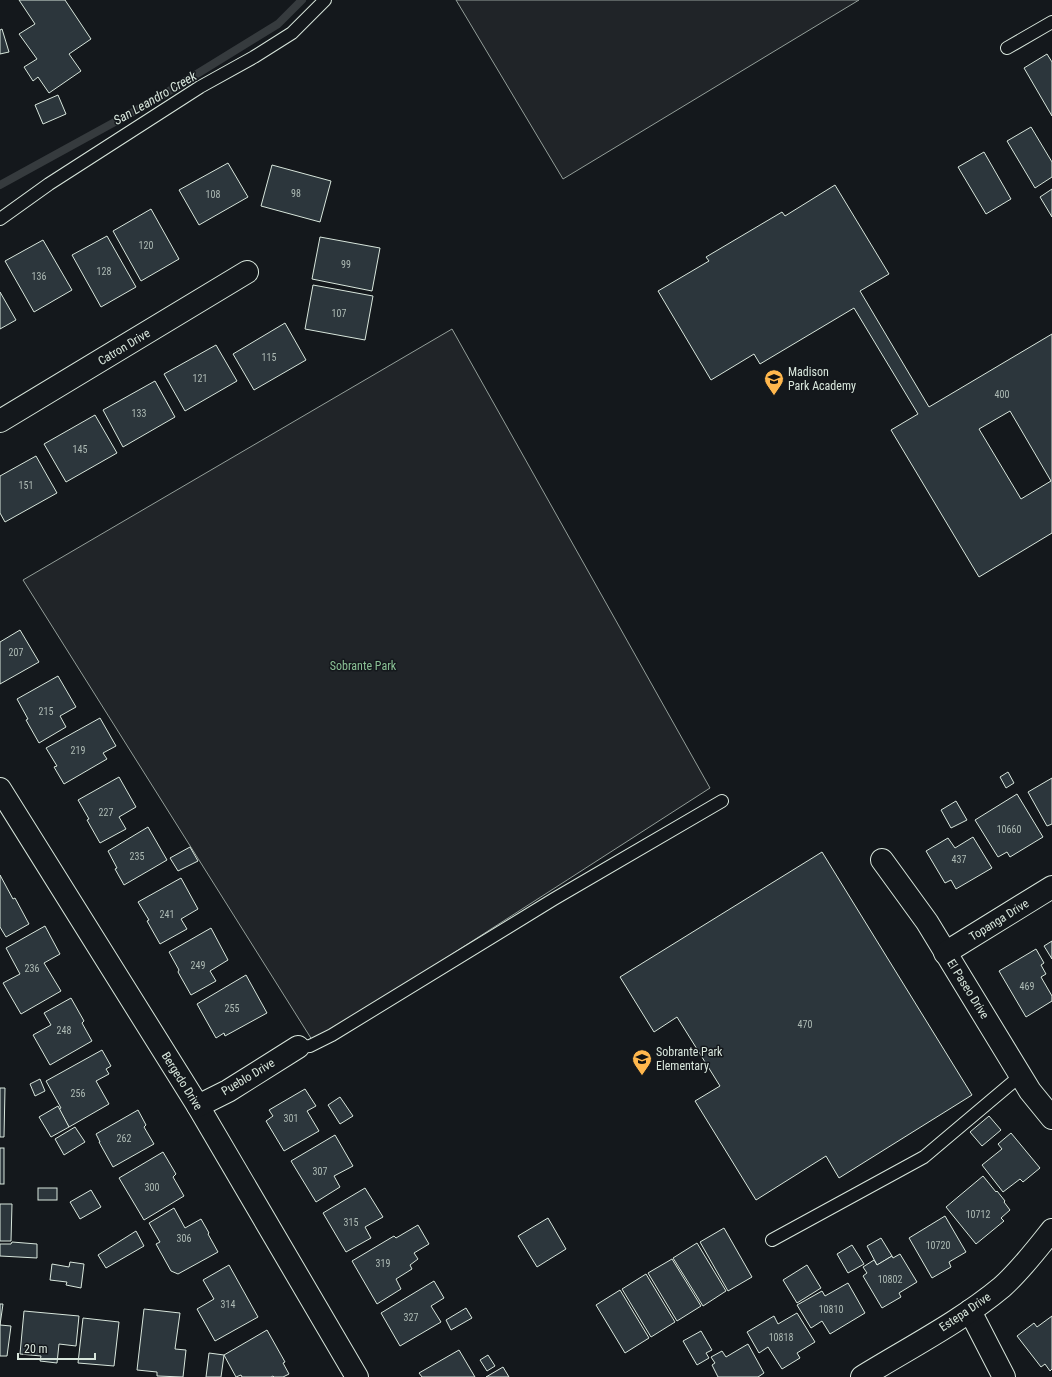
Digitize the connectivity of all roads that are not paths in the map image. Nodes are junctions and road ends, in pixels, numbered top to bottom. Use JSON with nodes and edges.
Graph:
{"nodes":[{"id":1,"x":326,"y":0,"type":"edge"},
{"id":2,"x":1052,"y":22,"type":"edge"},
{"id":3,"x":1007,"y":48,"type":"dead end"},
{"id":4,"x":0,"y":219,"type":"edge"},
{"id":5,"x":247,"y":272,"type":"dead end"},
{"id":6,"x":0,"y":421,"type":"edge"},
{"id":7,"x":0,"y":789,"type":"edge"},
{"id":8,"x":722,"y":801,"type":"dead end"},
{"id":9,"x":882,"y":860,"type":"dead end"},
{"id":10,"x":1052,"y":887,"type":"edge"},
{"id":11,"x":945,"y":953,"type":"junction"},
{"id":12,"x":298,"y":1047,"type":"joint"},
{"id":13,"x":1020,"y":1076,"type":"junction"},
{"id":14,"x":198,"y":1106,"type":"junction"},
{"id":15,"x":1052,"y":1118,"type":"edge"},
{"id":16,"x":1052,"y":1230,"type":"edge"},
{"id":17,"x":772,"y":1240,"type":"dead end"},
{"id":18,"x":970,"y":1311,"type":"junction"},
{"id":19,"x":357,"y":1377,"type":"edge"},
{"id":20,"x":862,"y":1377,"type":"edge"},
{"id":21,"x":1004,"y":1377,"type":"edge"}],
"edges":[{"from":1,"to":4,"type":"lane"},
{"from":2,"to":3,"type":"lane"},
{"from":5,"to":6,"type":"street","name":"Catron Drive"},
{"from":7,"to":14,"type":"street","name":"Bergedo Drive"},
{"from":8,"to":12,"type":"lane"},
{"from":9,"to":11,"type":"street","name":"El Paseo Drive"},
{"from":10,"to":11,"type":"street","name":"Topanga Drive"},
{"from":11,"to":13,"type":"street","name":"El Paseo Drive"},
{"from":12,"to":14,"type":"street","name":"Pueblo Drive"},
{"from":13,"to":15,"type":"street","name":"El Paseo Drive"},
{"from":13,"to":17,"type":"lane"},
{"from":14,"to":19,"type":"street","name":"Bergedo Drive"},
{"from":16,"to":18,"type":"street","name":"Estepa Drive"},
{"from":18,"to":20,"type":"street","name":"Estepa Drive"},
{"from":18,"to":21,"type":"street"}]}
